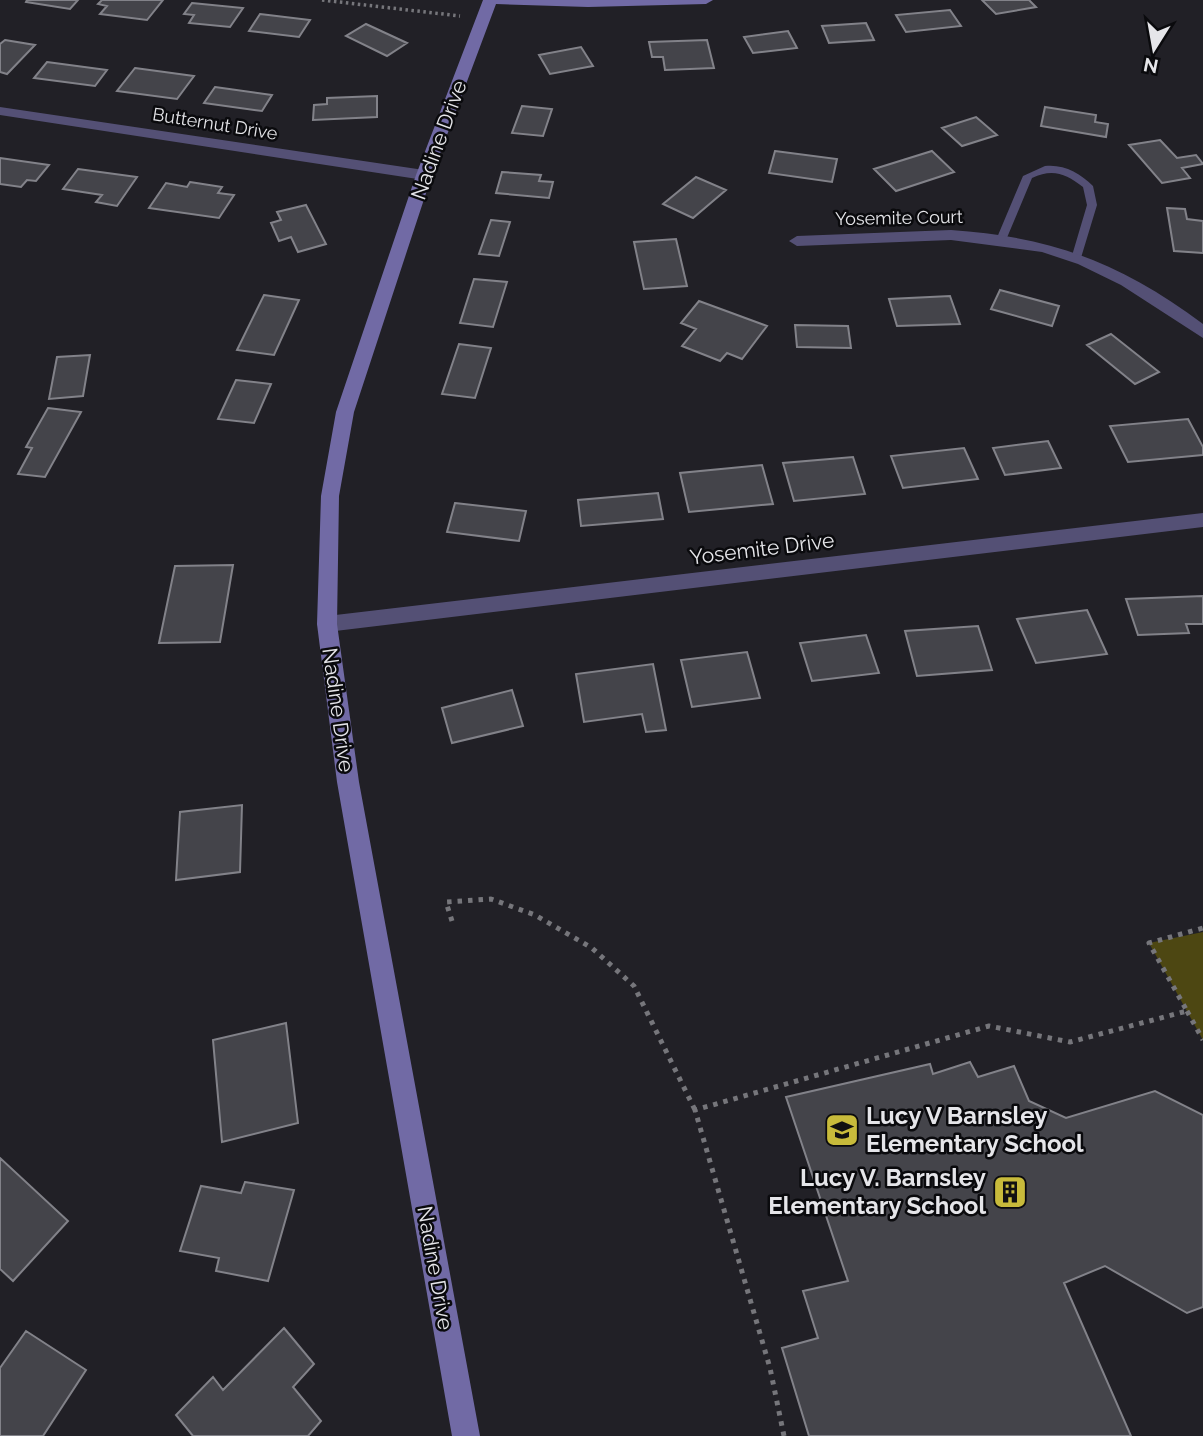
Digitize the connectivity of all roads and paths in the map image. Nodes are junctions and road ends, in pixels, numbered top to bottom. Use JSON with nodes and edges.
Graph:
{"nodes":[{"id":1,"x":322,"y":0,"type":"edge"},
{"id":2,"x":706,"y":0,"type":"edge"},
{"id":3,"x":661,"y":1,"type":"edge"},
{"id":4,"x":489,"y":6,"type":"edge"},
{"id":5,"x":0,"y":111,"type":"edge"},
{"id":6,"x":424,"y":175,"type":"junction"},
{"id":7,"x":1001,"y":240,"type":"junction"},
{"id":8,"x":797,"y":241,"type":"dead end"},
{"id":9,"x":1076,"y":259,"type":"junction"},
{"id":10,"x":1203,"y":332,"type":"edge"},
{"id":11,"x":1203,"y":520,"type":"edge"},
{"id":12,"x":327,"y":624,"type":"junction"},
{"id":13,"x":452,"y":921,"type":"dead end"},
{"id":14,"x":1203,"y":928,"type":"edge"},
{"id":15,"x":1188,"y":1011,"type":"junction"},
{"id":16,"x":1203,"y":1040,"type":"edge"},
{"id":17,"x":695,"y":1110,"type":"junction"},
{"id":18,"x":466,"y":1436,"type":"edge"},
{"id":19,"x":784,"y":1436,"type":"edge"}],
"edges":[{"from":1,"to":4,"type":"path"},
{"from":2,"to":3,"type":"street"},
{"from":3,"to":4,"type":"street"},
{"from":4,"to":6,"type":"street","name":"Nadine Drive"},
{"from":5,"to":6,"type":"street","name":"Butternut Drive"},
{"from":6,"to":12,"type":"street","name":"Nadine Drive"},
{"from":7,"to":8,"type":"street","name":"Yosemite Court"},
{"from":7,"to":9,"type":"street","name":"Yosemite Court"},
{"from":7,"to":9,"type":"lane"},
{"from":9,"to":10,"type":"street","name":"Yosemite Court"},
{"from":11,"to":12,"type":"street","name":"Yosemite Drive"},
{"from":12,"to":18,"type":"street","name":"Nadine Drive"},
{"from":13,"to":17,"type":"path"},
{"from":14,"to":15,"type":"path"},
{"from":15,"to":16,"type":"path"},
{"from":15,"to":17,"type":"path"},
{"from":17,"to":19,"type":"path"}]}
